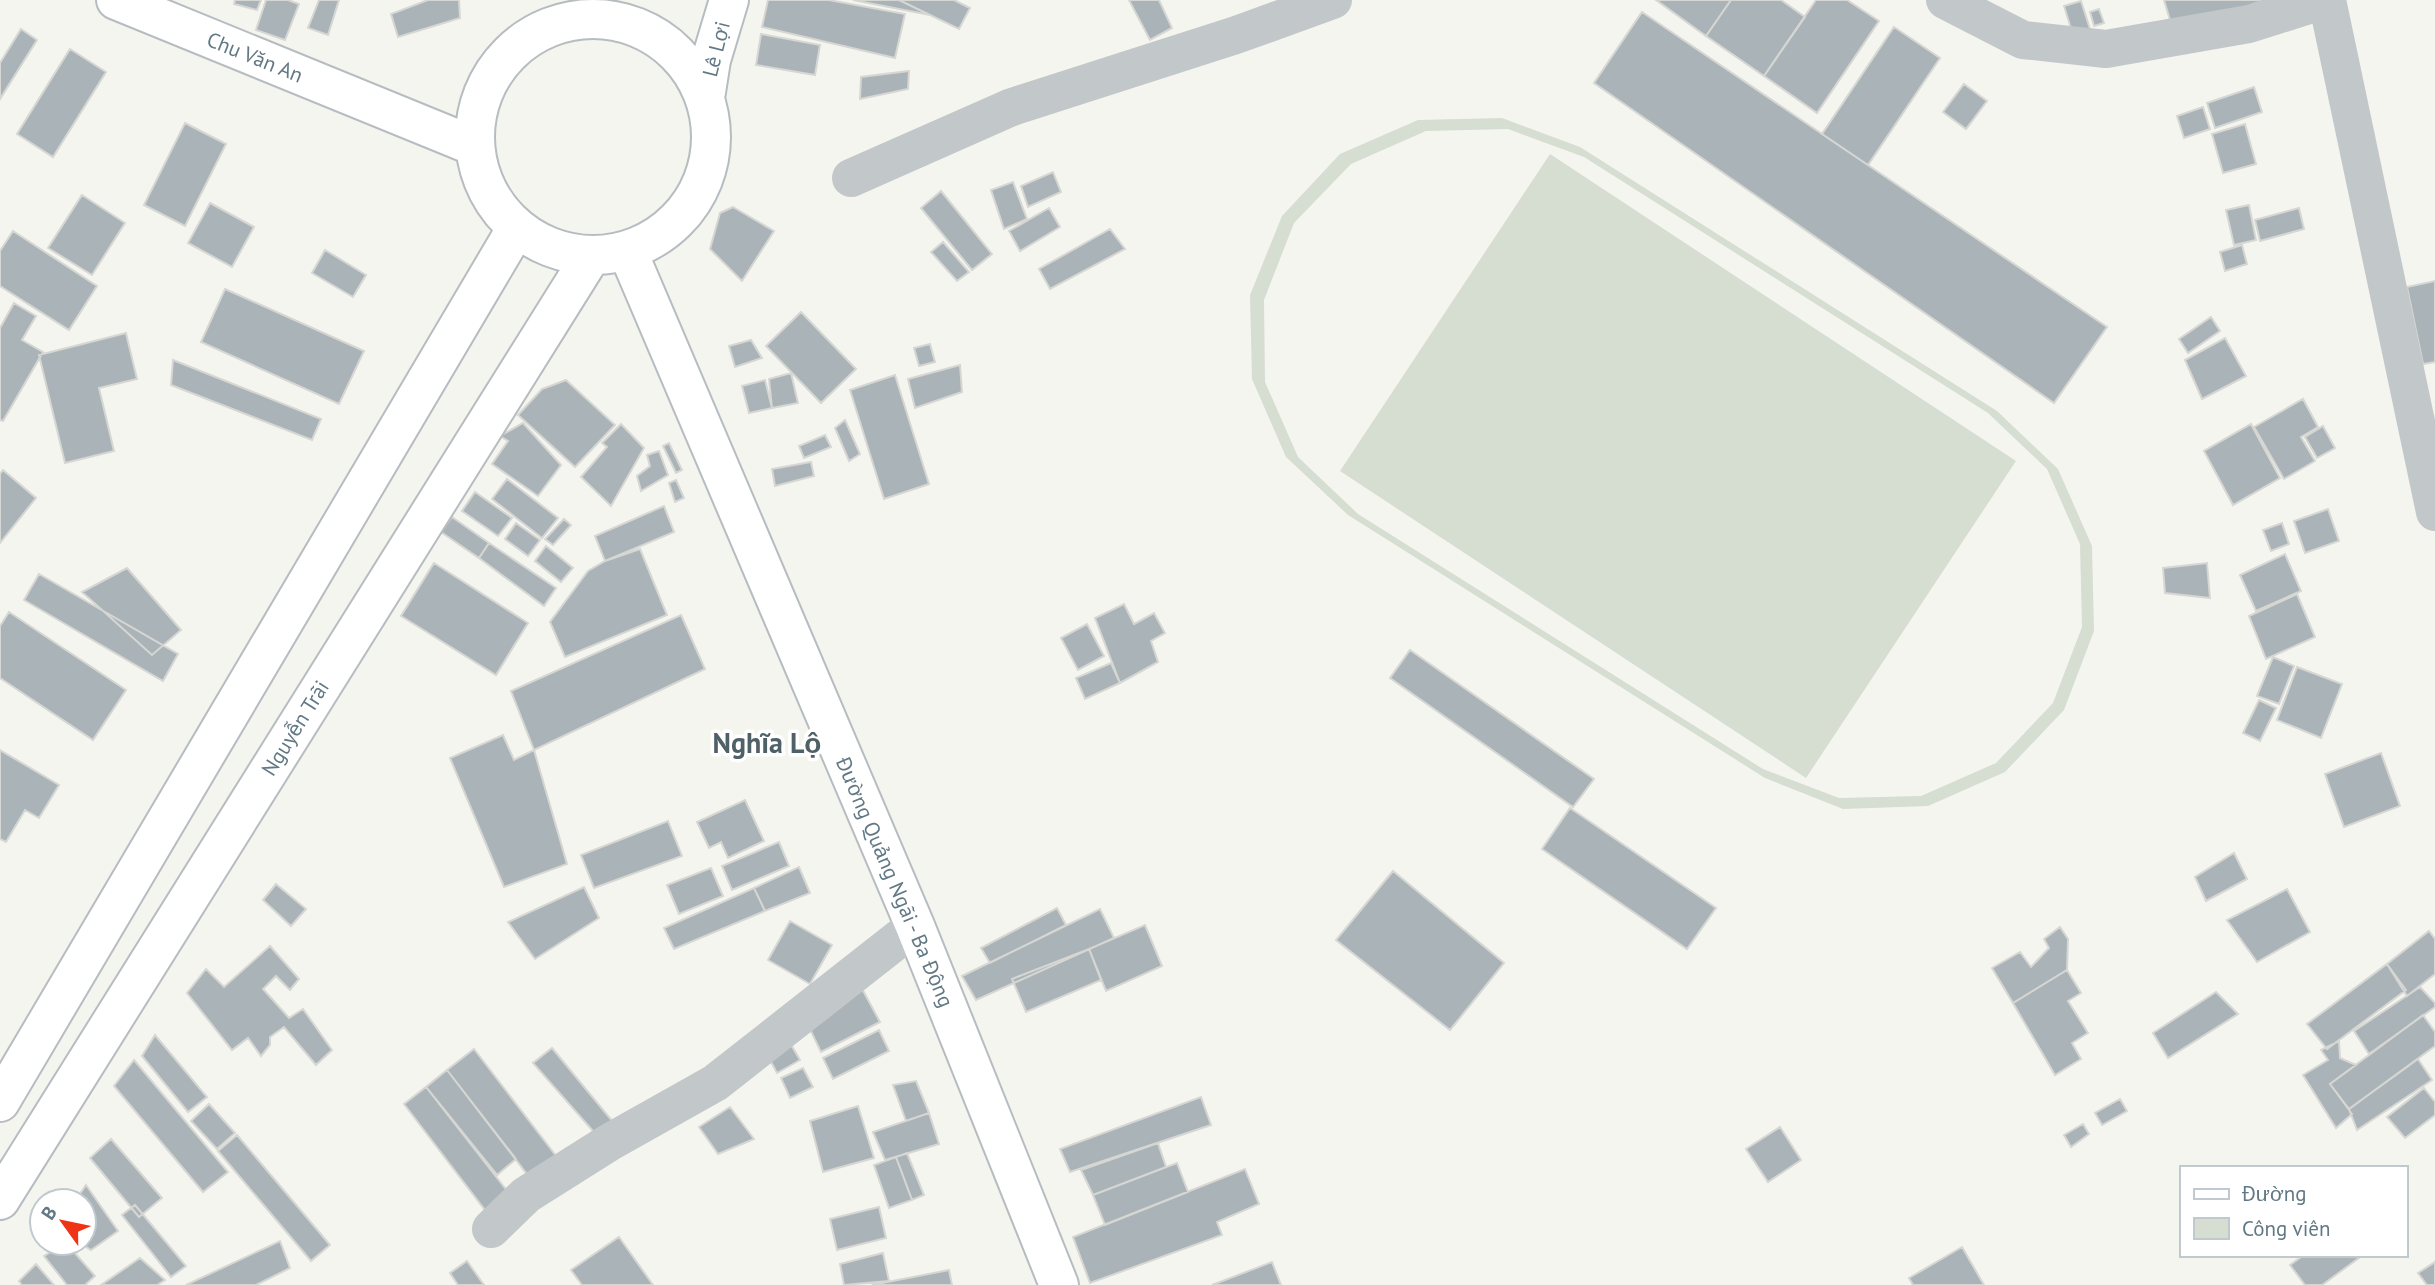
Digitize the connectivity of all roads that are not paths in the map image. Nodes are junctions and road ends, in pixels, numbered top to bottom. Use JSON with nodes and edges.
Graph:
{"nodes":[{"id":1,"x":116,"y":0,"type":"edge"},
{"id":2,"x":729,"y":0,"type":"edge"},
{"id":3,"x":1333,"y":0,"type":"edge"},
{"id":4,"x":1945,"y":0,"type":"edge"},
{"id":5,"x":2326,"y":0,"type":"edge"},
{"id":6,"x":619,"y":9,"type":"edge"},
{"id":7,"x":536,"y":15,"type":"edge"},
{"id":8,"x":705,"y":98,"type":"junction"},
{"id":9,"x":474,"y":146,"type":"junction"},
{"id":10,"x":851,"y":177,"type":"dead end"},
{"id":11,"x":516,"y":229,"type":"junction"},
{"id":12,"x":609,"y":253,"type":"junction"},
{"id":13,"x":2425,"y":412,"type":"edge"},
{"id":14,"x":2435,"y":512,"type":"edge"},
{"id":15,"x":915,"y":926,"type":"junction"},
{"id":16,"x":0,"y":1102,"type":"edge"},
{"id":17,"x":0,"y":1200,"type":"edge"},
{"id":18,"x":491,"y":1229,"type":"dead end"},
{"id":19,"x":1059,"y":1285,"type":"edge"}],
"edges":[{"from":1,"to":9,"type":"main road","name":"Chu Văn An"},
{"from":2,"to":8,"type":"main road","name":"Lê Lợi"},
{"from":3,"to":10,"type":"street"},
{"from":4,"to":5,"type":"street"},
{"from":5,"to":13,"type":"street"},
{"from":6,"to":7,"type":"main road"},
{"from":6,"to":8,"type":"main road"},
{"from":7,"to":9,"type":"main road"},
{"from":8,"to":12,"type":"main road"},
{"from":9,"to":11,"type":"main road"},
{"from":11,"to":12,"type":"main road"},
{"from":11,"to":16,"type":"main road"},
{"from":12,"to":15,"type":"main road","name":"Đường Quảng Ngãi - Ba Động"},
{"from":12,"to":17,"type":"main road","name":"Nguyễn Trãi"},
{"from":13,"to":14,"type":"street"},
{"from":15,"to":18,"type":"street"},
{"from":15,"to":19,"type":"main road","name":"Đường Quảng Ngãi - Ba Động"}]}
